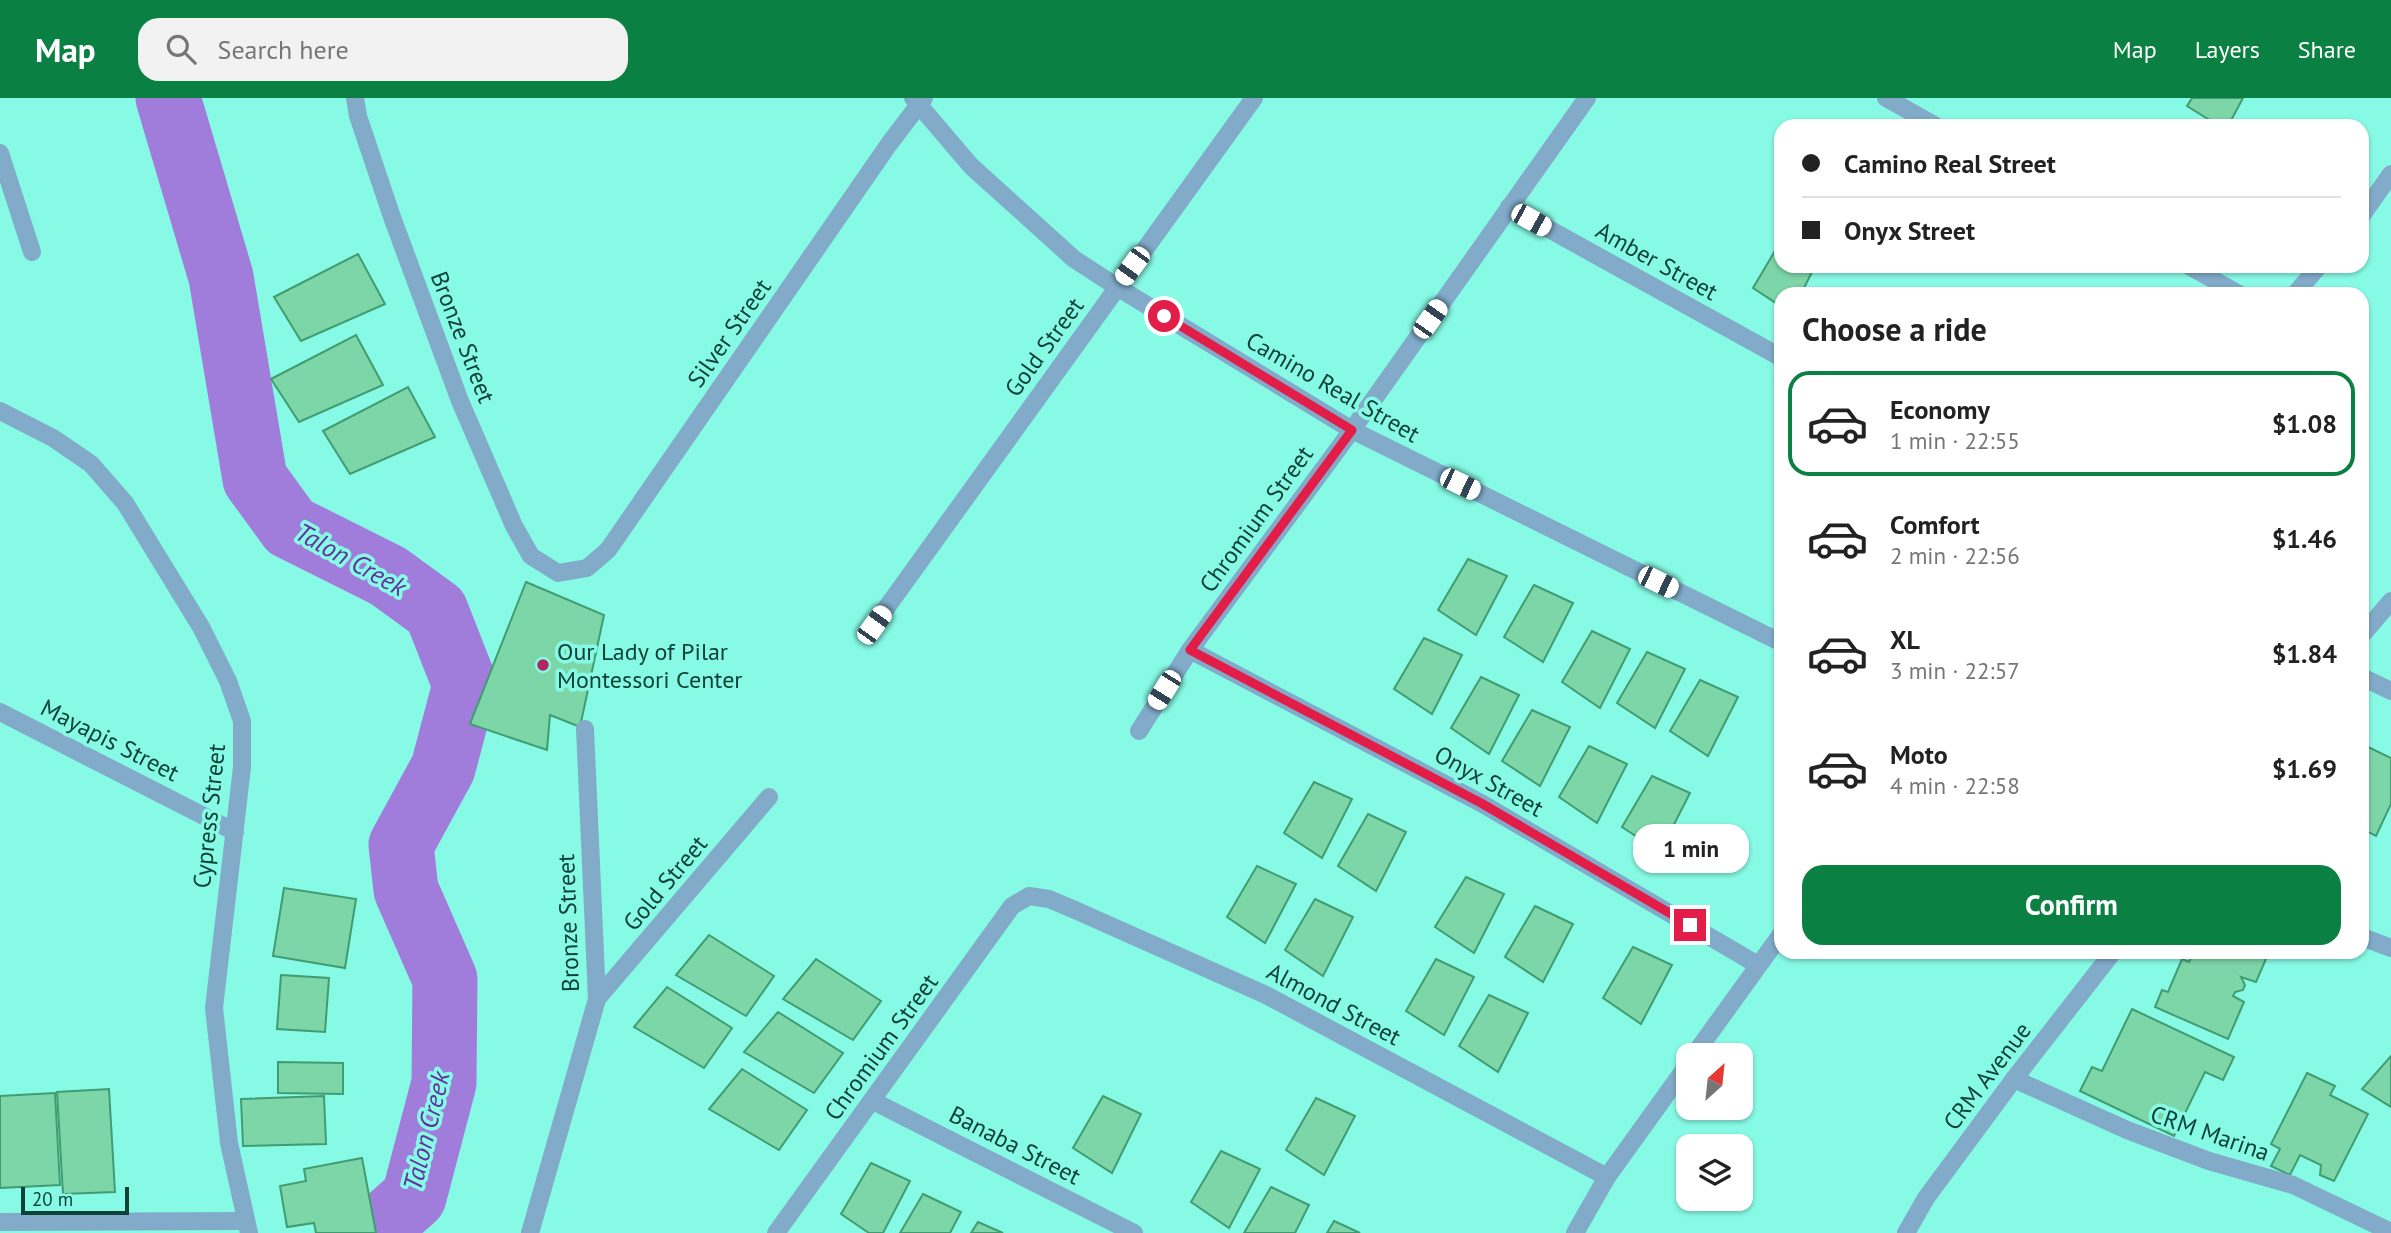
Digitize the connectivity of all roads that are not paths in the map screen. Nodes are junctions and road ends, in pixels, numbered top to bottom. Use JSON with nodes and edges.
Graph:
{"nodes":[{"id":1,"x":355,"y":98,"type":"edge"},
{"id":2,"x":1254,"y":98,"type":"edge"},
{"id":3,"x":1587,"y":98,"type":"edge"},
{"id":4,"x":1886,"y":98,"type":"edge"},
{"id":5,"x":918,"y":101,"type":"edge"},
{"id":6,"x":1924,"y":119,"type":"edge"},
{"id":7,"x":0,"y":153,"type":"edge"},
{"id":8,"x":2391,"y":174,"type":"edge"},
{"id":9,"x":2369,"y":205,"type":"edge"},
{"id":10,"x":1509,"y":207,"type":"junction"},
{"id":11,"x":32,"y":252,"type":"dead end"},
{"id":12,"x":2202,"y":273,"type":"edge"},
{"id":13,"x":2313,"y":273,"type":"edge"},
{"id":14,"x":2226,"y":287,"type":"edge"},
{"id":15,"x":2300,"y":287,"type":"edge"},
{"id":16,"x":1117,"y":288,"type":"junction"},
{"id":17,"x":1774,"y":354,"type":"edge"},
{"id":18,"x":0,"y":411,"type":"edge"},
{"id":19,"x":1352,"y":430,"type":"junction"},
{"id":20,"x":558,"y":573,"type":"joint"},
{"id":21,"x":2391,"y":601,"type":"edge"},
{"id":22,"x":874,"y":625,"type":"dead end"},
{"id":23,"x":2369,"y":627,"type":"edge"},
{"id":24,"x":1774,"y":639,"type":"edge"},
{"id":25,"x":1190,"y":650,"type":"junction"},
{"id":26,"x":2369,"y":680,"type":"edge"},
{"id":27,"x":2391,"y":691,"type":"edge"},
{"id":28,"x":0,"y":712,"type":"edge"},
{"id":29,"x":585,"y":729,"type":"dead end"},
{"id":30,"x":1139,"y":731,"type":"dead end"},
{"id":31,"x":769,"y":797,"type":"dead end"},
{"id":32,"x":235,"y":832,"type":"junction"},
{"id":33,"x":1029,"y":896,"type":"joint"},
{"id":34,"x":2369,"y":940,"type":"edge"},
{"id":35,"x":1774,"y":944,"type":"edge"},
{"id":36,"x":2391,"y":948,"type":"edge"},
{"id":37,"x":2108,"y":959,"type":"edge"},
{"id":38,"x":1758,"y":965,"type":"junction"},
{"id":39,"x":597,"y":999,"type":"junction"},
{"id":40,"x":1703,"y":1043,"type":"edge"},
{"id":41,"x":2014,"y":1079,"type":"junction"},
{"id":42,"x":1676,"y":1081,"type":"edge"},
{"id":43,"x":873,"y":1101,"type":"junction"},
{"id":44,"x":1608,"y":1178,"type":"junction"},
{"id":45,"x":0,"y":1222,"type":"edge"},
{"id":46,"x":247,"y":1227,"type":"edge"},
{"id":47,"x":537,"y":1230,"type":"edge"},
{"id":48,"x":2391,"y":1232,"type":"edge"},
{"id":49,"x":776,"y":1233,"type":"edge"},
{"id":50,"x":1134,"y":1233,"type":"edge"},
{"id":51,"x":1575,"y":1233,"type":"edge"},
{"id":52,"x":1906,"y":1233,"type":"edge"}],
"edges":[{"from":1,"to":20,"type":"street","name":"Bronze Street"},
{"from":2,"to":16,"type":"street","name":"Gold Street"},
{"from":3,"to":10,"type":"street","name":"Chromium Street"},
{"from":4,"to":6,"type":"street"},
{"from":5,"to":16,"type":"street","name":"Camino Real Street"},
{"from":5,"to":20,"type":"street","name":"Silver Street"},
{"from":7,"to":11,"type":"street"},
{"from":8,"to":9,"type":"street"},
{"from":10,"to":17,"type":"street","name":"Amber Street"},
{"from":10,"to":19,"type":"street","name":"Chromium Street"},
{"from":12,"to":14,"type":"street"},
{"from":13,"to":15,"type":"street"},
{"from":16,"to":19,"type":"street","name":"Camino Real Street"},
{"from":16,"to":22,"type":"street","name":"Gold Street"},
{"from":18,"to":32,"type":"street","name":"Cypress Street"},
{"from":19,"to":24,"type":"street","name":"Camino Real Street"},
{"from":19,"to":25,"type":"street","name":"Chromium Street"},
{"from":21,"to":23,"type":"street"},
{"from":25,"to":30,"type":"street","name":"Chromium Street"},
{"from":25,"to":38,"type":"street","name":"Onyx Street"},
{"from":26,"to":27,"type":"street"},
{"from":28,"to":32,"type":"street","name":"Mayapis Street"},
{"from":29,"to":39,"type":"street","name":"Bronze Street"},
{"from":31,"to":39,"type":"street","name":"Gold Street"},
{"from":32,"to":46,"type":"street","name":"Cypress Street"},
{"from":33,"to":43,"type":"street","name":"Chromium Street"},
{"from":33,"to":44,"type":"street","name":"Almond Street"},
{"from":34,"to":36,"type":"street"},
{"from":35,"to":38,"type":"street"},
{"from":37,"to":41,"type":"street","name":"CRM Avenue"},
{"from":38,"to":40,"type":"street"},
{"from":39,"to":47,"type":"street","name":"Bronze Street"},
{"from":41,"to":48,"type":"street","name":"CRM Marina"},
{"from":41,"to":52,"type":"street","name":"CRM Avenue"},
{"from":42,"to":44,"type":"street"},
{"from":43,"to":49,"type":"street","name":"Chromium Street"},
{"from":43,"to":50,"type":"street","name":"Banaba Street"},
{"from":44,"to":51,"type":"street"},
{"from":45,"to":46,"type":"street"}]}
